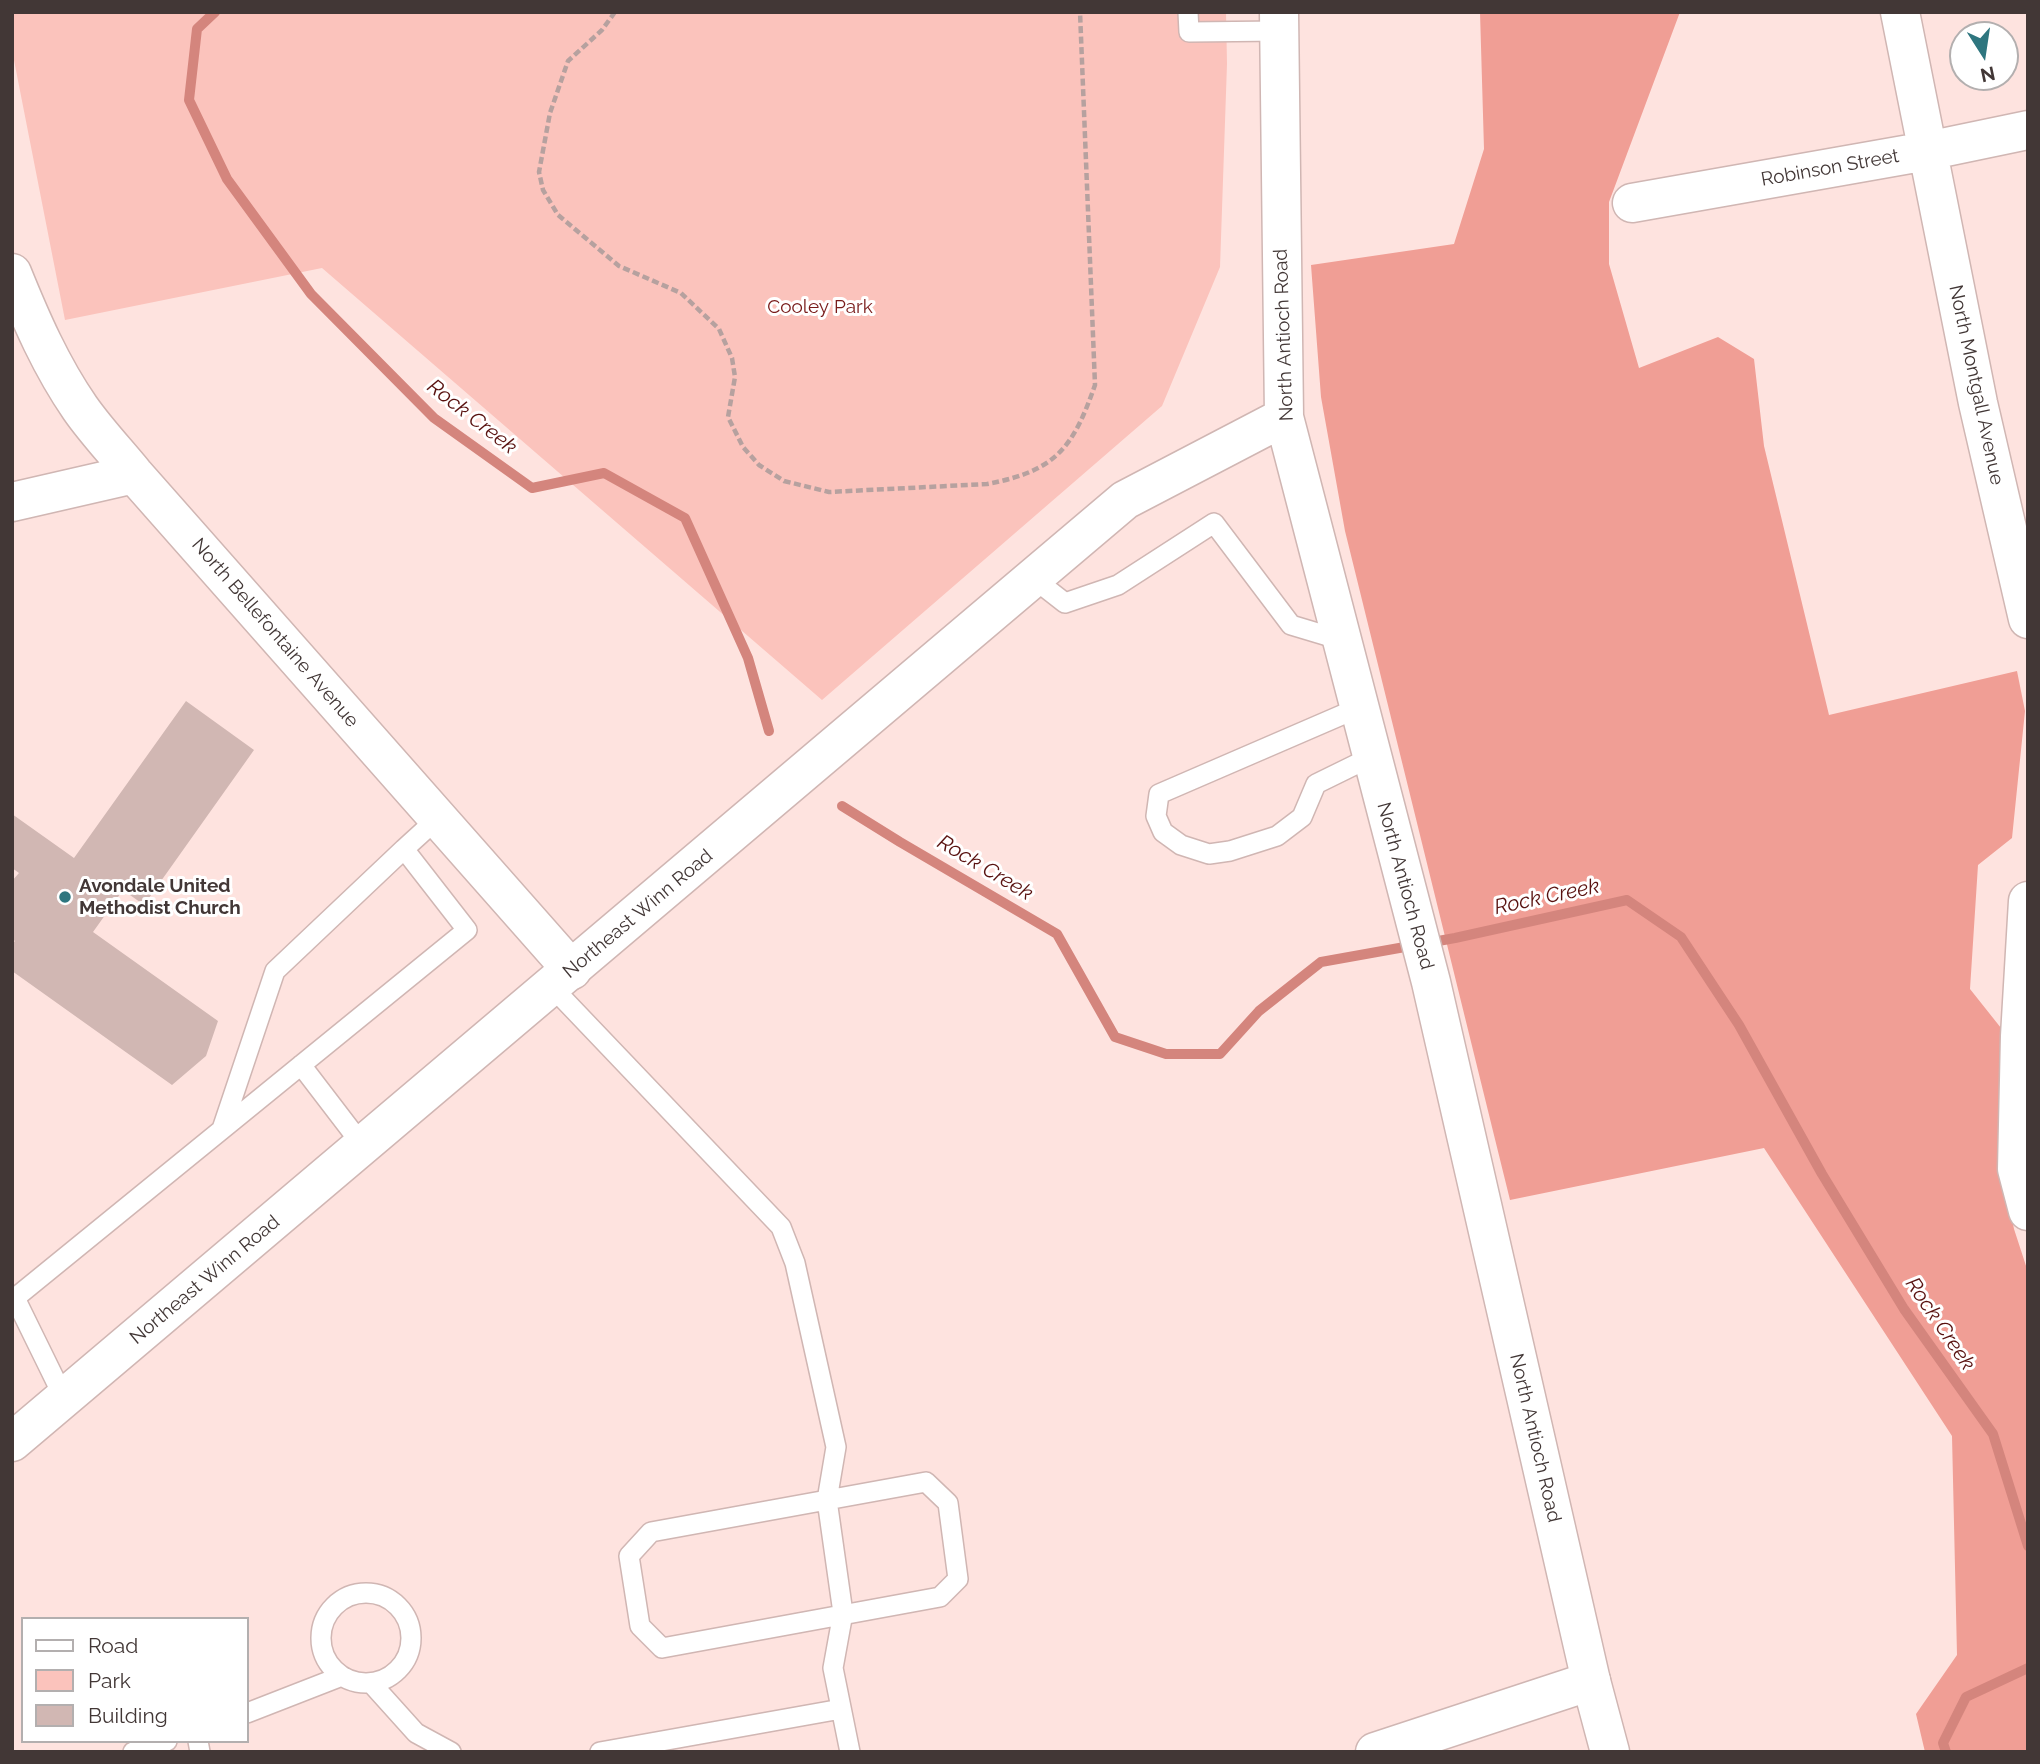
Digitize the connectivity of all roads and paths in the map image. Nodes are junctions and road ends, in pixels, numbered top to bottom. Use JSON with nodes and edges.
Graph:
{"nodes":[{"id":1,"x":615,"y":12,"type":"edge"},
{"id":2,"x":1080,"y":12,"type":"edge"},
{"id":3,"x":1188,"y":12,"type":"edge"},
{"id":4,"x":1900,"y":12,"type":"edge"},
{"id":5,"x":1279,"y":22,"type":"edge"},
{"id":6,"x":2028,"y":130,"type":"edge"},
{"id":7,"x":1927,"y":151,"type":"junction"},
{"id":8,"x":1632,"y":203,"type":"dead end"},
{"id":9,"x":12,"y":273,"type":"edge"},
{"id":10,"x":1283,"y":417,"type":"junction"},
{"id":11,"x":134,"y":474,"type":"junction"},
{"id":12,"x":12,"y":502,"type":"edge"},
{"id":13,"x":1033,"y":578,"type":"junction"},
{"id":14,"x":2028,"y":619,"type":"edge"},
{"id":15,"x":1341,"y":639,"type":"junction"},
{"id":16,"x":1359,"y":708,"type":"junction"},
{"id":17,"x":1371,"y":757,"type":"junction"},
{"id":18,"x":438,"y":818,"type":"junction"},
{"id":19,"x":404,"y":849,"type":"junction"},
{"id":20,"x":2028,"y":901,"type":"edge"},
{"id":21,"x":562,"y":978,"type":"junction"},
{"id":22,"x":301,"y":1065,"type":"junction"},
{"id":23,"x":222,"y":1129,"type":"junction"},
{"id":24,"x":363,"y":1146,"type":"junction"},
{"id":25,"x":2028,"y":1211,"type":"edge"},
{"id":26,"x":64,"y":1398,"type":"junction"},
{"id":27,"x":12,"y":1442,"type":"edge"},
{"id":28,"x":827,"y":1500,"type":"junction"},
{"id":29,"x":843,"y":1613,"type":"junction"},
{"id":30,"x":342,"y":1676,"type":"junction"},
{"id":31,"x":1591,"y":1681,"type":"junction"},
{"id":32,"x":371,"y":1683,"type":"junction"},
{"id":33,"x":841,"y":1709,"type":"junction"},
{"id":34,"x":248,"y":1713,"type":"edge"},
{"id":35,"x":161,"y":1743,"type":"edge"},
{"id":36,"x":133,"y":1752,"type":"edge"},
{"id":37,"x":451,"y":1752,"type":"edge"},
{"id":38,"x":600,"y":1752,"type":"edge"},
{"id":39,"x":849,"y":1752,"type":"edge"},
{"id":40,"x":1375,"y":1752,"type":"edge"},
{"id":41,"x":1610,"y":1752,"type":"edge"}],
"edges":[{"from":1,"to":2,"type":"path"},
{"from":3,"to":5,"type":"lane"},
{"from":4,"to":7,"type":"street","name":"North Montgall Avenue"},
{"from":5,"to":10,"type":"street","name":"North Antioch Road"},
{"from":6,"to":7,"type":"street","name":"Robinson Street"},
{"from":7,"to":8,"type":"street","name":"Robinson Street"},
{"from":7,"to":14,"type":"street","name":"North Montgall Avenue"},
{"from":9,"to":11,"type":"street","name":"North Bellefontaine Avenue"},
{"from":10,"to":13,"type":"street","name":"Northeast Winn Road"},
{"from":10,"to":15,"type":"street","name":"North Antioch Road"},
{"from":11,"to":12,"type":"street"},
{"from":11,"to":18,"type":"street","name":"North Bellefontaine Avenue"},
{"from":13,"to":15,"type":"lane"},
{"from":13,"to":21,"type":"street","name":"Northeast Winn Road"},
{"from":15,"to":16,"type":"street","name":"North Antioch Road"},
{"from":16,"to":17,"type":"street","name":"North Antioch Road"},
{"from":16,"to":17,"type":"lane"},
{"from":17,"to":31,"type":"street","name":"North Antioch Road"},
{"from":18,"to":19,"type":"lane"},
{"from":18,"to":21,"type":"street","name":"North Bellefontaine Avenue"},
{"from":19,"to":22,"type":"lane"},
{"from":19,"to":23,"type":"lane"},
{"from":20,"to":25,"type":"street"},
{"from":21,"to":24,"type":"street","name":"Northeast Winn Road"},
{"from":21,"to":28,"type":"lane"},
{"from":22,"to":23,"type":"lane"},
{"from":22,"to":24,"type":"lane"},
{"from":23,"to":26,"type":"lane"},
{"from":24,"to":26,"type":"street","name":"Northeast Winn Road"},
{"from":26,"to":27,"type":"street","name":"Northeast Winn Road"},
{"from":28,"to":29,"type":"lane"},
{"from":28,"to":29,"type":"lane"},
{"from":28,"to":29,"type":"lane"},
{"from":29,"to":33,"type":"lane"},
{"from":30,"to":32,"type":"lane"},
{"from":30,"to":32,"type":"lane"},
{"from":30,"to":34,"type":"lane"},
{"from":31,"to":40,"type":"street"},
{"from":31,"to":41,"type":"street","name":"North Antioch Road"},
{"from":32,"to":37,"type":"lane"},
{"from":33,"to":38,"type":"lane"},
{"from":33,"to":39,"type":"lane"},
{"from":35,"to":36,"type":"lane"}]}
